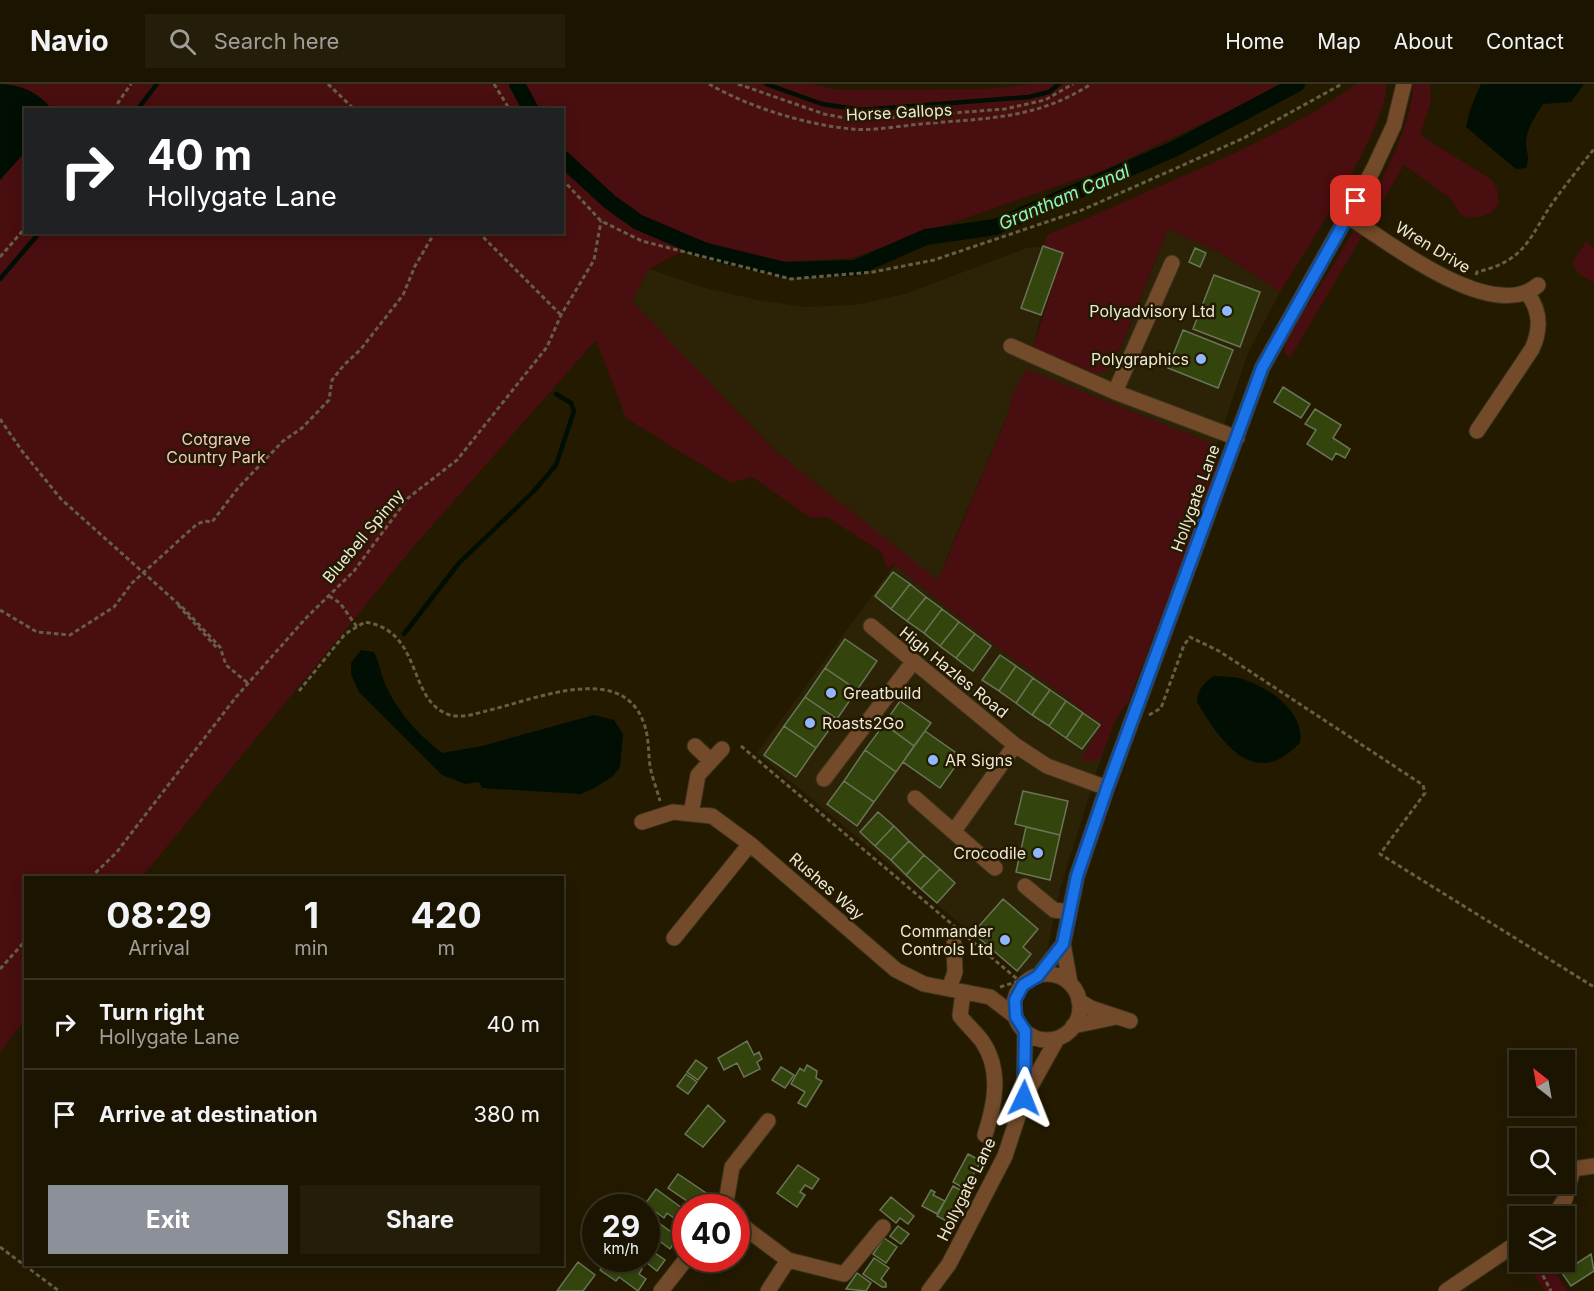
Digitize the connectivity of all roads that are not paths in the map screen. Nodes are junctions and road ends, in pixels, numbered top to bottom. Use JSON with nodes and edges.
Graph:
{"nodes":[{"id":1,"x":1404,"y":84,"type":"edge"},
{"id":2,"x":1347,"y":216,"type":"junction"},
{"id":3,"x":1172,"y":263,"type":"dead end"},
{"id":4,"x":1011,"y":346,"type":"dead end"},
{"id":5,"x":1115,"y":392,"type":"junction"},
{"id":6,"x":1477,"y":431,"type":"dead end"},
{"id":7,"x":1237,"y":438,"type":"junction"},
{"id":8,"x":871,"y":626,"type":"dead end"},
{"id":9,"x":913,"y":662,"type":"junction"},
{"id":10,"x":1015,"y":745,"type":"junction"},
{"id":11,"x":694,"y":746,"type":"dead end"},
{"id":12,"x":722,"y":749,"type":"dead end"},
{"id":13,"x":711,"y":761,"type":"junction"},
{"id":14,"x":824,"y":779,"type":"dead end"},
{"id":15,"x":1107,"y":788,"type":"junction"},
{"id":16,"x":915,"y":798,"type":"dead end"},
{"id":17,"x":692,"y":814,"type":"junction"},
{"id":18,"x":642,"y":822,"type":"dead end"},
{"id":19,"x":954,"y":831,"type":"junction"},
{"id":20,"x":750,"y":844,"type":"junction"},
{"id":21,"x":995,"y":868,"type":"dead end"},
{"id":22,"x":1025,"y":886,"type":"dead end"},
{"id":23,"x":1070,"y":912,"type":"junction"},
{"id":24,"x":674,"y":938,"type":"dead end"},
{"id":25,"x":954,"y":944,"type":"dead end"},
{"id":26,"x":1063,"y":944,"type":"junction"},
{"id":27,"x":1038,"y":976,"type":"junction"},
{"id":28,"x":1070,"y":983,"type":"junction"},
{"id":29,"x":1018,"y":985,"type":"junction"},
{"id":30,"x":956,"y":990,"type":"junction"},
{"id":31,"x":991,"y":992,"type":"junction"},
{"id":32,"x":1079,"y":1001,"type":"junction"},
{"id":33,"x":1016,"y":1017,"type":"junction"},
{"id":34,"x":1073,"y":1026,"type":"junction"},
{"id":35,"x":1025,"y":1031,"type":"junction"},
{"id":36,"x":1057,"y":1039,"type":"junction"},
{"id":37,"x":1024,"y":1098,"type":"junction"},
{"id":38,"x":768,"y":1120,"type":"dead end"},
{"id":39,"x":985,"y":1135,"type":"dead end"},
{"id":40,"x":1594,"y":1166,"type":"edge"},
{"id":41,"x":727,"y":1194,"type":"edge"},
{"id":42,"x":1560,"y":1206,"type":"edge"},
{"id":43,"x":883,"y":1227,"type":"dead end"},
{"id":44,"x":750,"y":1232,"type":"edge"},
{"id":45,"x":1509,"y":1248,"type":"edge"},
{"id":46,"x":788,"y":1260,"type":"junction"},
{"id":47,"x":676,"y":1272,"type":"edge"},
{"id":48,"x":661,"y":1291,"type":"edge"},
{"id":49,"x":768,"y":1291,"type":"edge"},
{"id":50,"x":928,"y":1291,"type":"edge"},
{"id":51,"x":1446,"y":1291,"type":"edge"}],
"edges":[{"from":1,"to":2,"type":"street","name":"Hollygate Lane"},
{"from":2,"to":6,"type":"street","name":"Wren Drive"},
{"from":2,"to":7,"type":"street","name":"Hollygate Lane"},
{"from":3,"to":5,"type":"street"},
{"from":4,"to":5,"type":"street"},
{"from":5,"to":7,"type":"street"},
{"from":7,"to":15,"type":"street","name":"Hollygate Lane"},
{"from":8,"to":9,"type":"street","name":"High Hazles Road"},
{"from":9,"to":10,"type":"street","name":"High Hazles Road"},
{"from":9,"to":14,"type":"street"},
{"from":10,"to":15,"type":"street","name":"High Hazles Road"},
{"from":10,"to":19,"type":"street"},
{"from":11,"to":13,"type":"street"},
{"from":12,"to":13,"type":"street"},
{"from":13,"to":17,"type":"street"},
{"from":15,"to":23,"type":"street","name":"Hollygate Lane"},
{"from":16,"to":19,"type":"street"},
{"from":17,"to":18,"type":"street","name":"Rushes Way"},
{"from":17,"to":20,"type":"street","name":"Rushes Way"},
{"from":19,"to":21,"type":"street"},
{"from":20,"to":24,"type":"street"},
{"from":20,"to":30,"type":"street","name":"Rushes Way"},
{"from":22,"to":23,"type":"street"},
{"from":23,"to":26,"type":"street","name":"Hollygate Lane"},
{"from":25,"to":30,"type":"street"},
{"from":26,"to":27,"type":"street","name":"Hollygate Lane"},
{"from":26,"to":28,"type":"street","name":"Hollygate Lane"},
{"from":27,"to":28,"type":"street"},
{"from":27,"to":29,"type":"street","name":"Hollygate Lane"},
{"from":28,"to":32,"type":"street","name":"Hollygate Lane"},
{"from":29,"to":31,"type":"street","name":"Hollygate Lane"},
{"from":29,"to":33,"type":"street"},
{"from":30,"to":31,"type":"street","name":"Rushes Way"},
{"from":30,"to":39,"type":"street"},
{"from":31,"to":33,"type":"street"},
{"from":32,"to":34,"type":"street"},
{"from":32,"to":34,"type":"street"},
{"from":33,"to":35,"type":"street"},
{"from":34,"to":36,"type":"street","name":"Hollygate Lane"},
{"from":35,"to":36,"type":"street"},
{"from":35,"to":37,"type":"street","name":"Hollygate Lane"},
{"from":36,"to":37,"type":"street","name":"Hollygate Lane"},
{"from":37,"to":50,"type":"street","name":"Hollygate Lane"},
{"from":38,"to":41,"type":"street"},
{"from":40,"to":42,"type":"street"},
{"from":43,"to":46,"type":"street"},
{"from":44,"to":46,"type":"street"},
{"from":45,"to":51,"type":"street"},
{"from":46,"to":49,"type":"street"},
{"from":47,"to":48,"type":"street"}]}
